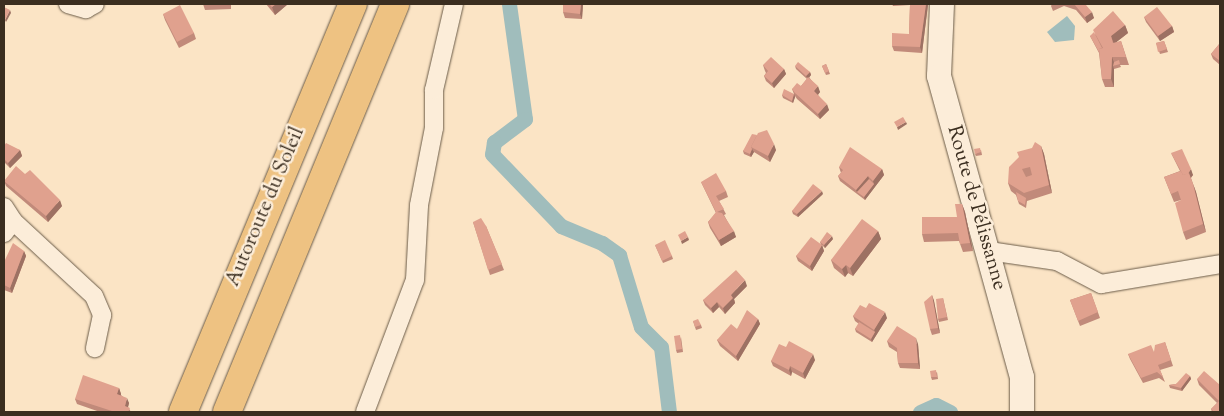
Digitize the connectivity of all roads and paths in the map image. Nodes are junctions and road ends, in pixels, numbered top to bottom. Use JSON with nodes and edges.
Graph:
{"nodes":[{"id":1,"x":68,"y":4,"type":"edge"},
{"id":2,"x":94,"y":4,"type":"edge"},
{"id":3,"x":353,"y":4,"type":"edge"},
{"id":4,"x":396,"y":4,"type":"edge"},
{"id":5,"x":454,"y":4,"type":"edge"},
{"id":6,"x":942,"y":4,"type":"edge"},
{"id":7,"x":7,"y":220,"type":"edge"},
{"id":8,"x":989,"y":251,"type":"junction"},
{"id":9,"x":1220,"y":264,"type":"edge"},
{"id":10,"x":95,"y":348,"type":"dead end"},
{"id":11,"x":183,"y":412,"type":"edge"},
{"id":12,"x":227,"y":412,"type":"edge"},
{"id":13,"x":365,"y":412,"type":"edge"},
{"id":14,"x":1022,"y":412,"type":"edge"}],
"edges":[{"from":1,"to":2,"type":"street"},
{"from":3,"to":11,"type":"highway","name":"Autoroute du Soleil"},
{"from":4,"to":12,"type":"highway","name":"Autoroute du Soleil"},
{"from":5,"to":13,"type":"street"},
{"from":6,"to":8,"type":"street","name":"Route de Pélissanne"},
{"from":7,"to":10,"type":"street"},
{"from":8,"to":9,"type":"street"},
{"from":8,"to":14,"type":"street","name":"Route de Pélissanne"}]}
